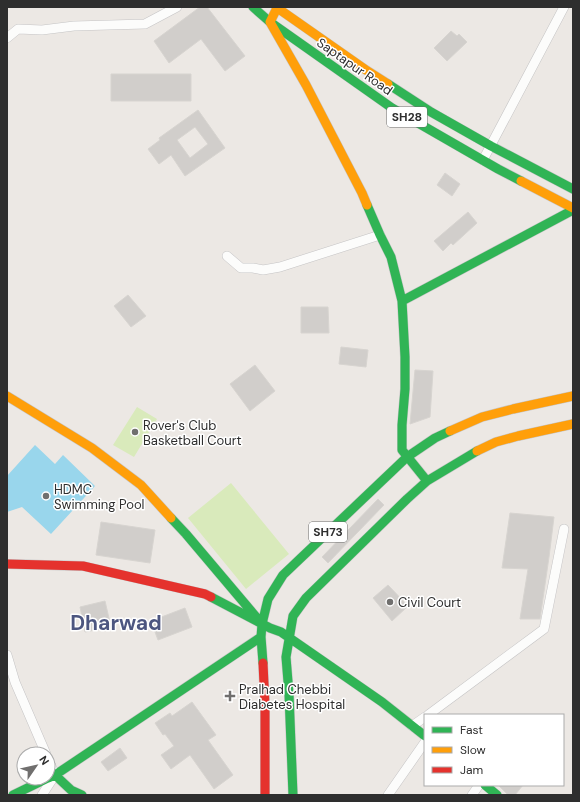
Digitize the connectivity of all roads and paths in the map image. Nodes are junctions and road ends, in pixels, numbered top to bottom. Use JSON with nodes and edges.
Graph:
{"nodes":[{"id":1,"x":176,"y":7,"type":"edge"},
{"id":2,"x":253,"y":7,"type":"edge"},
{"id":3,"x":277,"y":7,"type":"edge"},
{"id":4,"x":564,"y":7,"type":"edge"},
{"id":5,"x":270,"y":22,"type":"junction"},
{"id":6,"x":7,"y":38,"type":"edge"},
{"id":7,"x":491,"y":146,"type":"junction"},
{"id":8,"x":482,"y":160,"type":"junction"},
{"id":9,"x":573,"y":189,"type":"edge"},
{"id":10,"x":573,"y":209,"type":"edge"},
{"id":11,"x":380,"y":235,"type":"junction"},
{"id":12,"x":227,"y":256,"type":"dead end"},
{"id":13,"x":402,"y":301,"type":"junction"},
{"id":14,"x":7,"y":396,"type":"edge"},
{"id":15,"x":573,"y":396,"type":"edge"},
{"id":16,"x":573,"y":424,"type":"edge"},
{"id":17,"x":407,"y":457,"type":"junction"},
{"id":18,"x":427,"y":481,"type":"junction"},
{"id":19,"x":564,"y":529,"type":"dead end"},
{"id":20,"x":7,"y":564,"type":"edge"},
{"id":21,"x":262,"y":624,"type":"junction"},
{"id":22,"x":261,"y":637,"type":"junction"},
{"id":23,"x":290,"y":638,"type":"junction"},
{"id":24,"x":7,"y":655,"type":"edge"},
{"id":25,"x":429,"y":714,"type":"edge"},
{"id":26,"x":424,"y":718,"type":"edge"},
{"id":27,"x":412,"y":726,"type":"junction"},
{"id":28,"x":424,"y":735,"type":"edge"},
{"id":29,"x":424,"y":743,"type":"edge"},
{"id":30,"x":43,"y":746,"type":"edge"},
{"id":31,"x":56,"y":773,"type":"edge"},
{"id":32,"x":56,"y":781,"type":"edge"},
{"id":33,"x":32,"y":786,"type":"edge"},
{"id":34,"x":478,"y":786,"type":"edge"},
{"id":35,"x":486,"y":786,"type":"edge"},
{"id":36,"x":13,"y":795,"type":"edge"},
{"id":37,"x":82,"y":795,"type":"edge"},
{"id":38,"x":265,"y":795,"type":"edge"},
{"id":39,"x":292,"y":795,"type":"edge"},
{"id":40,"x":388,"y":795,"type":"edge"},
{"id":41,"x":472,"y":795,"type":"edge"},
{"id":42,"x":497,"y":795,"type":"edge"}],
"edges":[{"from":1,"to":6,"type":"street"},
{"from":2,"to":5,"type":"main road","name":"Saptapur Road","number":"SH28"},
{"from":3,"to":5,"type":"main road"},
{"from":3,"to":7,"type":"main road","name":"Saptapur Road","number":"SH28"},
{"from":4,"to":7,"type":"street"},
{"from":5,"to":8,"type":"main road","name":"Saptapur Road","number":"SH28"},
{"from":5,"to":11,"type":"main road"},
{"from":7,"to":8,"type":"street"},
{"from":7,"to":9,"type":"main road","name":"Saptapur Road","number":"SH28"},
{"from":8,"to":10,"type":"main road","name":"Saptapur Road","number":"SH28"},
{"from":10,"to":13,"type":"main road"},
{"from":11,"to":12,"type":"street"},
{"from":11,"to":13,"type":"main road"},
{"from":13,"to":17,"type":"main road"},
{"from":14,"to":21,"type":"main road"},
{"from":15,"to":17,"type":"main road","number":"SH73"},
{"from":16,"to":18,"type":"main road","number":"SH73"},
{"from":17,"to":18,"type":"main road"},
{"from":17,"to":21,"type":"main road","number":"SH73"},
{"from":18,"to":23,"type":"main road","number":"SH73"},
{"from":19,"to":25,"type":"street"},
{"from":20,"to":21,"type":"main road"},
{"from":21,"to":22,"type":"main road","number":"SH73"},
{"from":21,"to":23,"type":"main road"},
{"from":22,"to":31,"type":"main road"},
{"from":22,"to":38,"type":"main road","number":"SH73"},
{"from":23,"to":27,"type":"main road"},
{"from":23,"to":39,"type":"main road","number":"SH73"},
{"from":24,"to":30,"type":"street"},
{"from":26,"to":27,"type":"street"},
{"from":27,"to":28,"type":"main road"},
{"from":29,"to":40,"type":"street"},
{"from":32,"to":37,"type":"main road"},
{"from":33,"to":36,"type":"main road"},
{"from":34,"to":41,"type":"street"},
{"from":35,"to":42,"type":"main road"}]}
